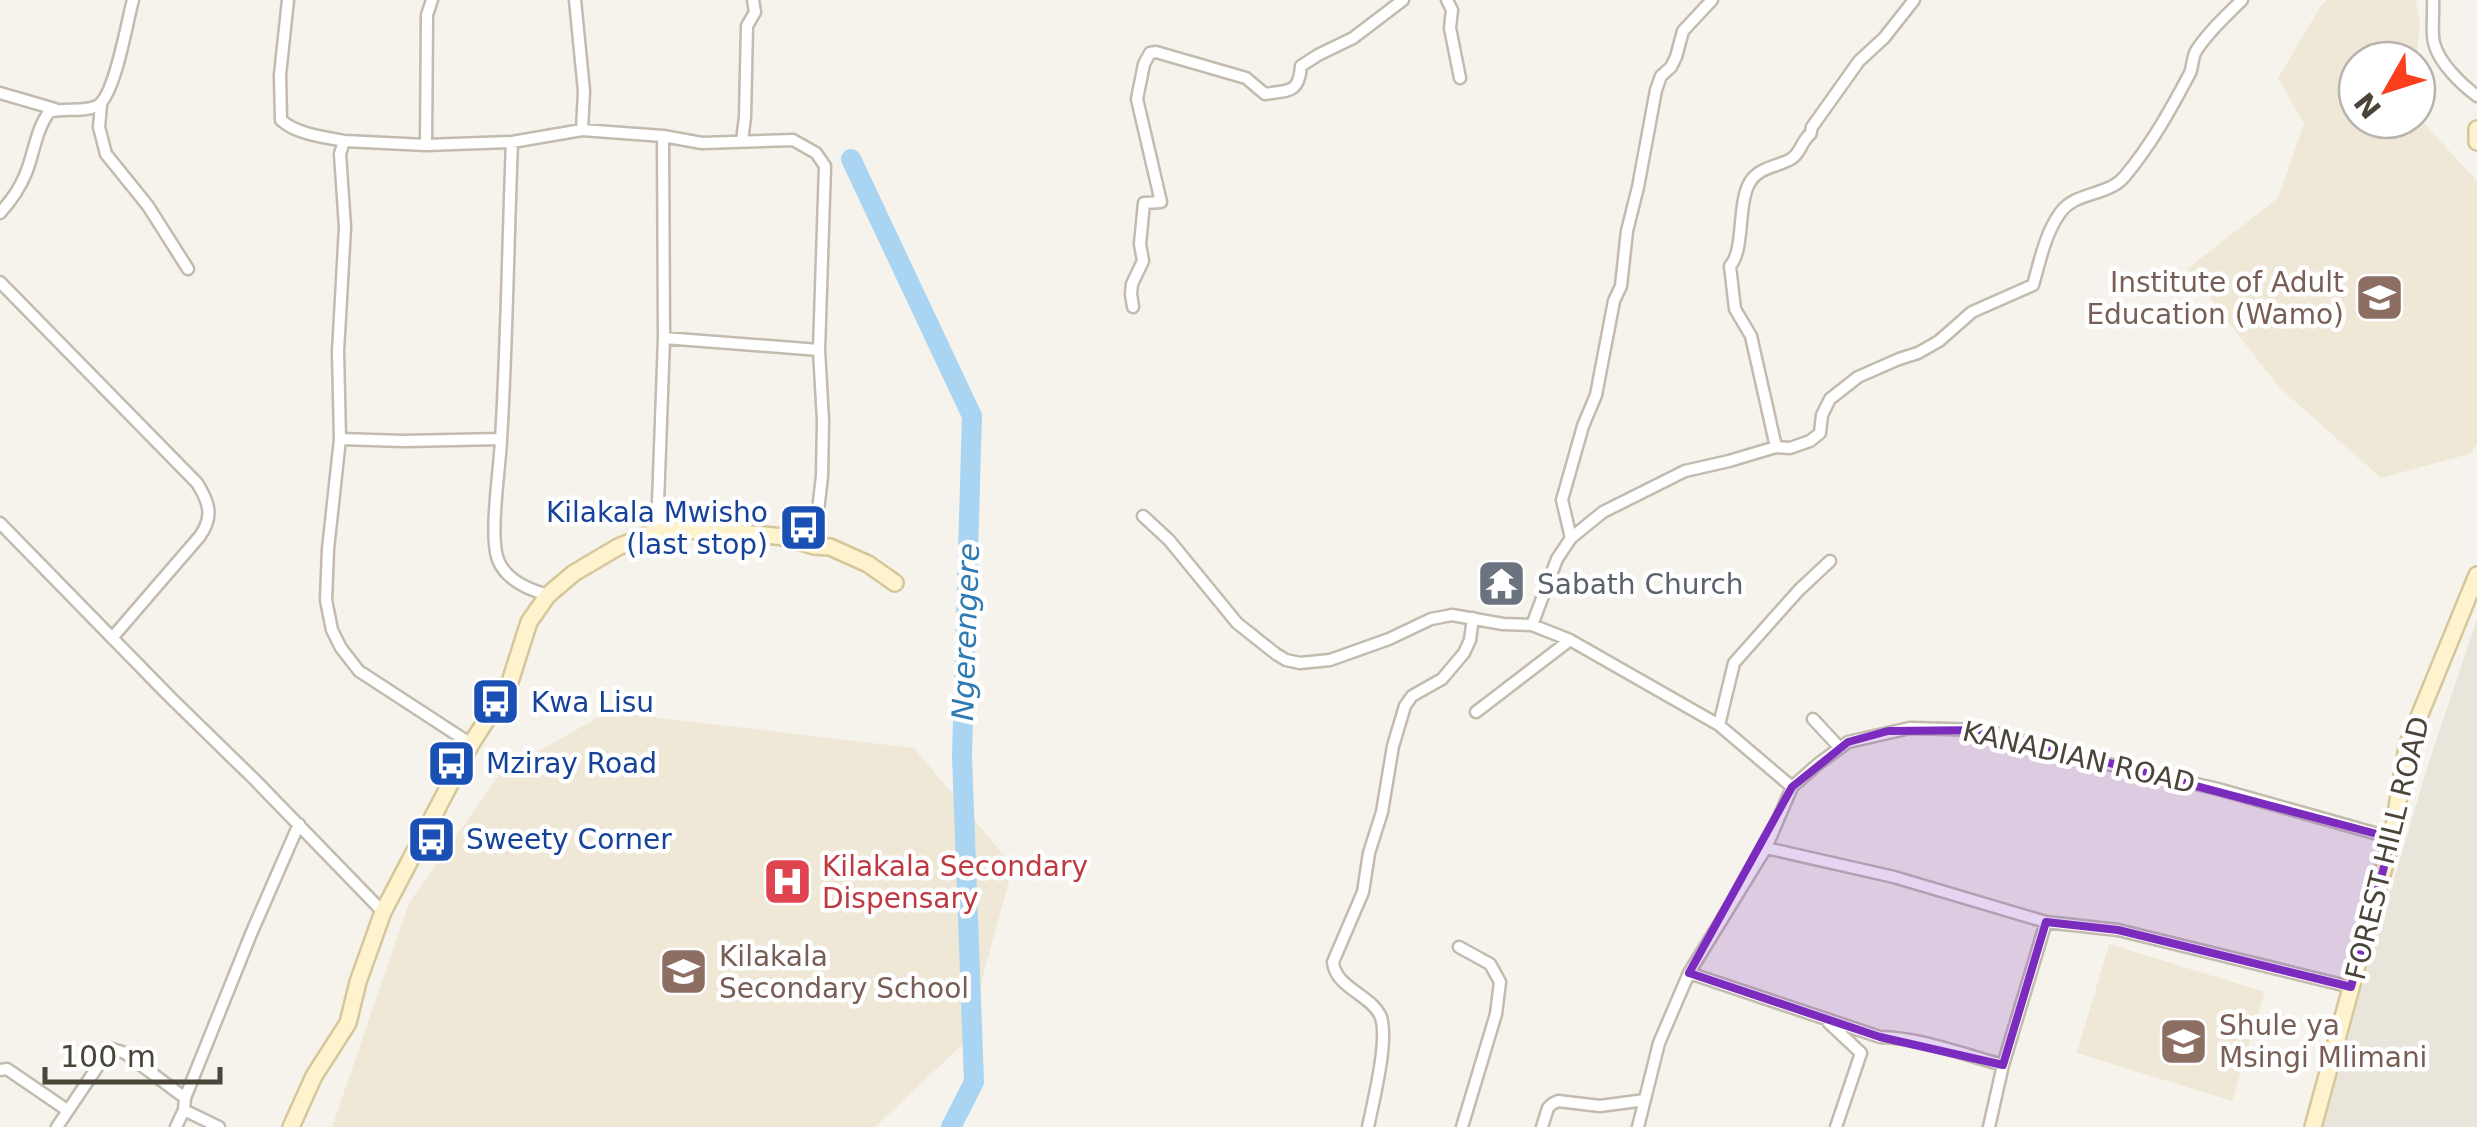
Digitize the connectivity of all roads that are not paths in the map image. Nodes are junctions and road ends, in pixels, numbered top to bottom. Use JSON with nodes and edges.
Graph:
{"nodes":[{"id":1,"x":133,"y":0,"type":"edge"},
{"id":2,"x":288,"y":0,"type":"edge"},
{"id":3,"x":432,"y":0,"type":"edge"},
{"id":4,"x":576,"y":0,"type":"edge"},
{"id":5,"x":753,"y":0,"type":"edge"},
{"id":6,"x":1403,"y":0,"type":"edge"},
{"id":7,"x":1447,"y":0,"type":"edge"},
{"id":8,"x":1712,"y":0,"type":"edge"},
{"id":9,"x":1914,"y":0,"type":"edge"},
{"id":10,"x":2242,"y":0,"type":"edge"},
{"id":11,"x":2433,"y":0,"type":"edge"},
{"id":12,"x":1460,"y":78,"type":"dead end"},
{"id":13,"x":0,"y":93,"type":"edge"},
{"id":14,"x":2477,"y":96,"type":"edge"},
{"id":15,"x":101,"y":105,"type":"junction"},
{"id":16,"x":56,"y":110,"type":"junction"},
{"id":17,"x":2477,"y":129,"type":"edge"},
{"id":18,"x":582,"y":130,"type":"junction"},
{"id":19,"x":663,"y":136,"type":"junction"},
{"id":20,"x":344,"y":141,"type":"junction"},
{"id":21,"x":742,"y":141,"type":"junction"},
{"id":22,"x":512,"y":142,"type":"junction"},
{"id":23,"x":2477,"y":142,"type":"edge"},
{"id":24,"x":426,"y":144,"type":"junction"},
{"id":25,"x":0,"y":213,"type":"edge"},
{"id":26,"x":188,"y":269,"type":"dead end"},
{"id":27,"x":0,"y":282,"type":"edge"},
{"id":28,"x":1132,"y":306,"type":"dead end"},
{"id":29,"x":664,"y":338,"type":"junction"},
{"id":30,"x":819,"y":350,"type":"junction"},
{"id":31,"x":501,"y":439,"type":"junction"},
{"id":32,"x":340,"y":440,"type":"junction"},
{"id":33,"x":1776,"y":448,"type":"junction"},
{"id":34,"x":1143,"y":516,"type":"dead end"},
{"id":35,"x":0,"y":523,"type":"edge"},
{"id":36,"x":657,"y":531,"type":"junction"},
{"id":37,"x":1572,"y":538,"type":"junction"},
{"id":38,"x":814,"y":546,"type":"junction"},
{"id":39,"x":1830,"y":561,"type":"dead end"},
{"id":40,"x":2477,"y":575,"type":"edge"},
{"id":41,"x":895,"y":583,"type":"dead end"},
{"id":42,"x":548,"y":595,"type":"junction"},
{"id":43,"x":1474,"y":618,"type":"junction"},
{"id":44,"x":1532,"y":625,"type":"junction"},
{"id":45,"x":112,"y":638,"type":"junction"},
{"id":46,"x":1570,"y":640,"type":"junction"},
{"id":47,"x":1476,"y":712,"type":"dead end"},
{"id":48,"x":1813,"y":719,"type":"dead end"},
{"id":49,"x":1718,"y":725,"type":"junction"},
{"id":50,"x":471,"y":744,"type":"junction"},
{"id":51,"x":1840,"y":748,"type":"junction"},
{"id":52,"x":1792,"y":787,"type":"junction"},
{"id":53,"x":299,"y":824,"type":"junction"},
{"id":54,"x":2392,"y":838,"type":"junction"},
{"id":55,"x":1766,"y":848,"type":"junction"},
{"id":56,"x":383,"y":912,"type":"junction"},
{"id":57,"x":2046,"y":922,"type":"junction"},
{"id":58,"x":1459,"y":947,"type":"dead end"},
{"id":59,"x":1688,"y":974,"type":"junction"},
{"id":60,"x":2351,"y":986,"type":"junction"},
{"id":61,"x":1824,"y":1018,"type":"junction"},
{"id":62,"x":1880,"y":1037,"type":"junction"},
{"id":63,"x":1861,"y":1053,"type":"junction"},
{"id":64,"x":2003,"y":1065,"type":"junction"},
{"id":65,"x":0,"y":1070,"type":"edge"},
{"id":66,"x":1645,"y":1100,"type":"junction"},
{"id":67,"x":185,"y":1104,"type":"junction"},
{"id":68,"x":67,"y":1110,"type":"junction"},
{"id":69,"x":57,"y":1127,"type":"edge"},
{"id":70,"x":176,"y":1127,"type":"edge"},
{"id":71,"x":219,"y":1127,"type":"edge"},
{"id":72,"x":291,"y":1127,"type":"edge"},
{"id":73,"x":1368,"y":1127,"type":"edge"},
{"id":74,"x":1462,"y":1127,"type":"edge"},
{"id":75,"x":1542,"y":1127,"type":"edge"},
{"id":76,"x":1638,"y":1127,"type":"edge"},
{"id":77,"x":1836,"y":1127,"type":"edge"},
{"id":78,"x":1990,"y":1127,"type":"edge"},
{"id":79,"x":2313,"y":1127,"type":"edge"}],
"edges":[{"from":1,"to":15,"type":"street"},
{"from":2,"to":20,"type":"street"},
{"from":3,"to":24,"type":"street"},
{"from":4,"to":18,"type":"street"},
{"from":5,"to":21,"type":"street"},
{"from":6,"to":28,"type":"street"},
{"from":7,"to":12,"type":"street"},
{"from":8,"to":37,"type":"street"},
{"from":9,"to":33,"type":"street"},
{"from":10,"to":33,"type":"street"},
{"from":11,"to":14,"type":"street"},
{"from":13,"to":16,"type":"street"},
{"from":15,"to":16,"type":"street"},
{"from":15,"to":26,"type":"street"},
{"from":16,"to":25,"type":"street"},
{"from":17,"to":23,"type":"street"},
{"from":18,"to":19,"type":"street"},
{"from":18,"to":22,"type":"street"},
{"from":19,"to":21,"type":"street"},
{"from":19,"to":29,"type":"street"},
{"from":20,"to":24,"type":"street"},
{"from":20,"to":32,"type":"street"},
{"from":21,"to":30,"type":"street"},
{"from":22,"to":24,"type":"street"},
{"from":22,"to":31,"type":"street"},
{"from":27,"to":45,"type":"street"},
{"from":29,"to":30,"type":"street"},
{"from":29,"to":36,"type":"street"},
{"from":30,"to":38,"type":"street"},
{"from":31,"to":32,"type":"street"},
{"from":31,"to":42,"type":"street"},
{"from":32,"to":50,"type":"street"},
{"from":33,"to":37,"type":"street"},
{"from":34,"to":43,"type":"street"},
{"from":35,"to":45,"type":"street"},
{"from":36,"to":38,"type":"street"},
{"from":36,"to":42,"type":"street"},
{"from":37,"to":44,"type":"street"},
{"from":38,"to":41,"type":"street"},
{"from":39,"to":49,"type":"street"},
{"from":40,"to":54,"type":"street","name":"FOREST HILL ROAD"},
{"from":42,"to":50,"type":"street"},
{"from":43,"to":44,"type":"street"},
{"from":43,"to":73,"type":"street"},
{"from":44,"to":46,"type":"street"},
{"from":45,"to":53,"type":"street"},
{"from":46,"to":47,"type":"street"},
{"from":46,"to":49,"type":"street"},
{"from":48,"to":51,"type":"street"},
{"from":49,"to":52,"type":"street"},
{"from":50,"to":56,"type":"street"},
{"from":51,"to":52,"type":"street","name":"KANADIAN ROAD"},
{"from":51,"to":54,"type":"street","name":"KANADIAN ROAD"},
{"from":52,"to":55,"type":"street","name":"KANADIAN ROAD"},
{"from":53,"to":56,"type":"street"},
{"from":53,"to":67,"type":"street"},
{"from":54,"to":60,"type":"street","name":"FOREST HILL ROAD"},
{"from":55,"to":57,"type":"street"},
{"from":55,"to":59,"type":"street","name":"KANADIAN ROAD"},
{"from":56,"to":72,"type":"street"},
{"from":57,"to":60,"type":"street"},
{"from":57,"to":64,"type":"street"},
{"from":58,"to":74,"type":"street"},
{"from":59,"to":61,"type":"street"},
{"from":59,"to":66,"type":"street","name":"KANADIAN ROAD"},
{"from":60,"to":79,"type":"street","name":"FOREST HILL ROAD"},
{"from":61,"to":62,"type":"street"},
{"from":61,"to":63,"type":"street"},
{"from":62,"to":63,"type":"street"},
{"from":62,"to":64,"type":"street"},
{"from":63,"to":77,"type":"street"},
{"from":64,"to":78,"type":"street"},
{"from":65,"to":68,"type":"street"},
{"from":66,"to":75,"type":"street"},
{"from":66,"to":76,"type":"street","name":"KANADIAN ROAD"},
{"from":67,"to":68,"type":"street"},
{"from":67,"to":70,"type":"street"},
{"from":67,"to":71,"type":"street"},
{"from":68,"to":69,"type":"street"}]}
